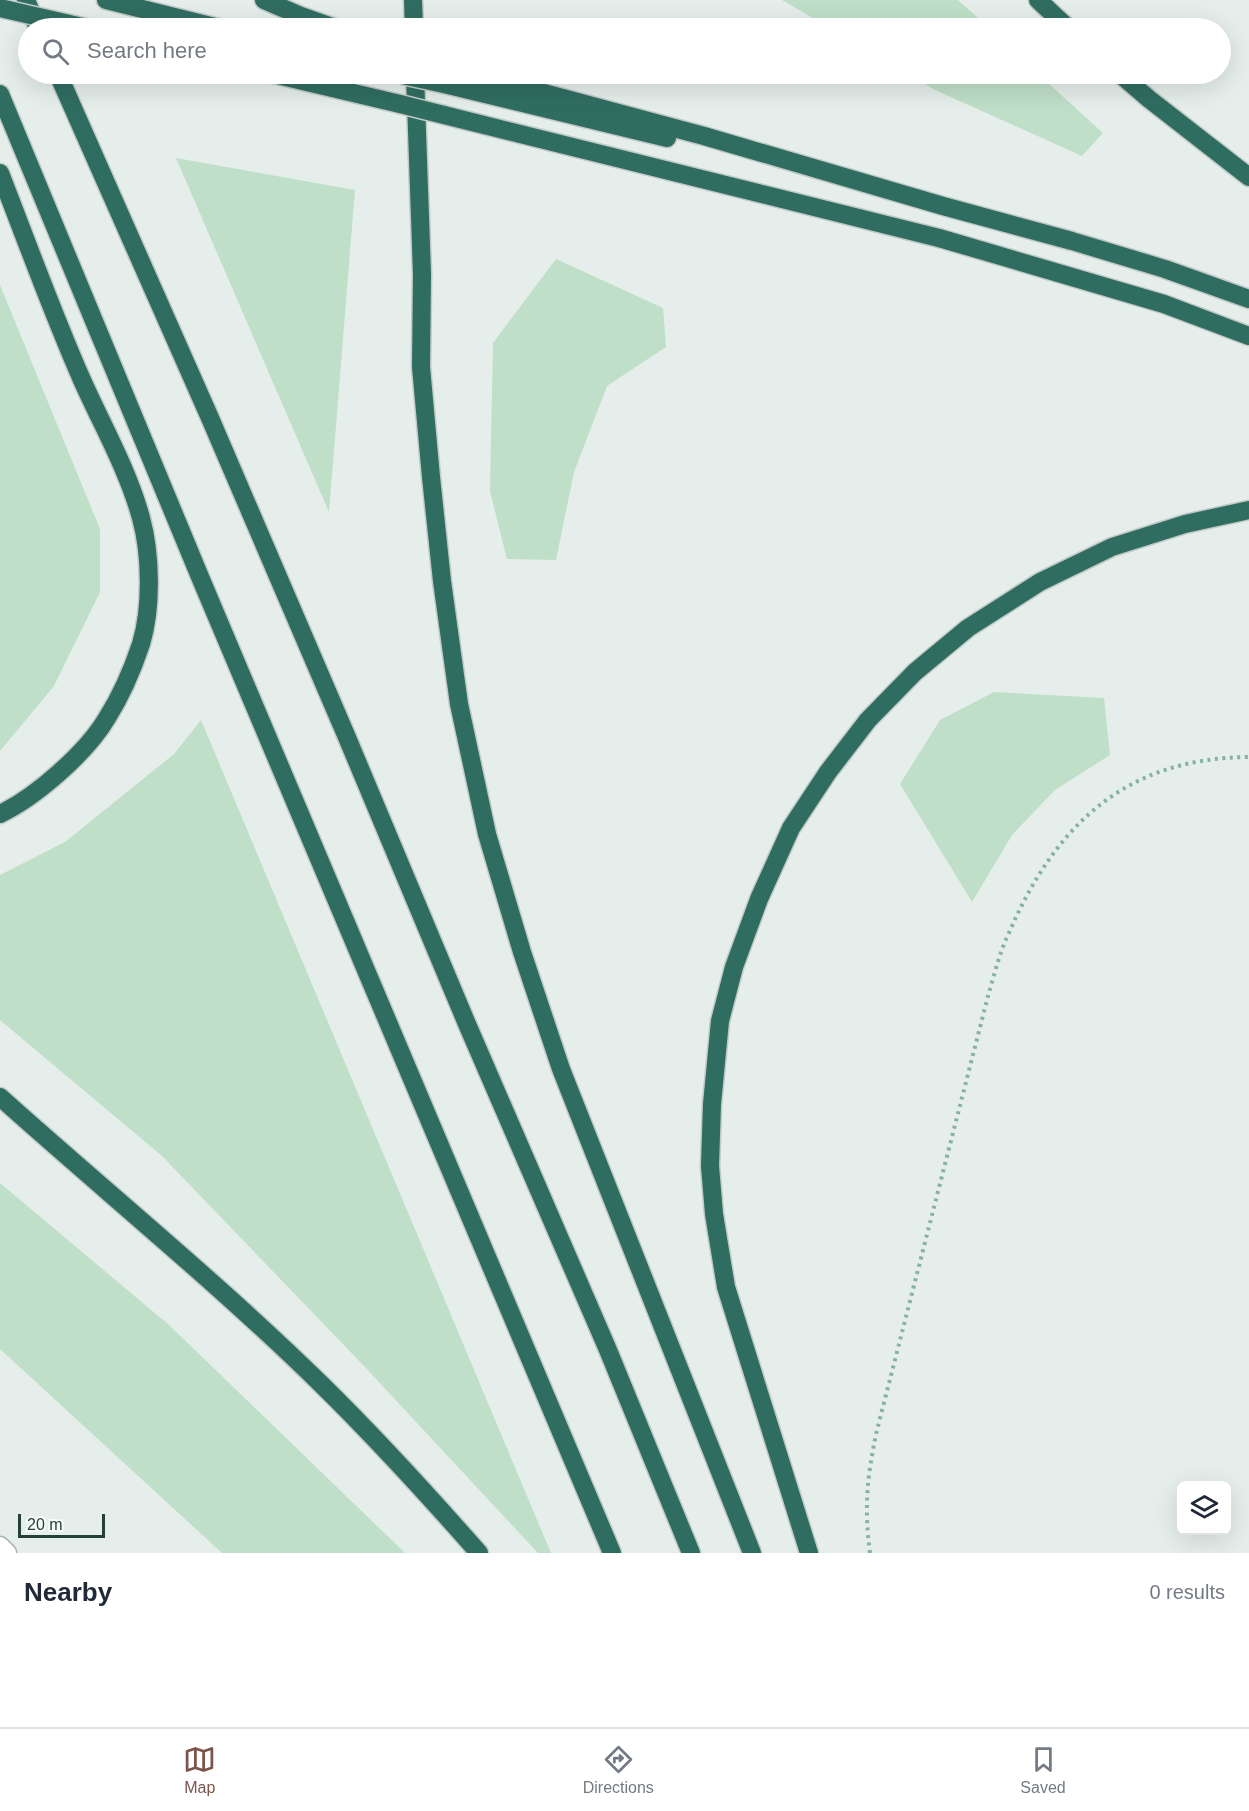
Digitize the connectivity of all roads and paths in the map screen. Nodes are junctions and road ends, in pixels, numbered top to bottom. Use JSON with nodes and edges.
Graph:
{"nodes":[{"id":1,"x":26,"y":0,"type":"edge"},
{"id":2,"x":106,"y":0,"type":"edge"},
{"id":3,"x":264,"y":0,"type":"edge"},
{"id":4,"x":413,"y":0,"type":"edge"},
{"id":5,"x":1038,"y":0,"type":"edge"},
{"id":6,"x":0,"y":8,"type":"edge"},
{"id":7,"x":34,"y":18,"type":"edge"},
{"id":8,"x":44,"y":18,"type":"edge"},
{"id":9,"x":179,"y":18,"type":"edge"},
{"id":10,"x":307,"y":18,"type":"edge"},
{"id":11,"x":414,"y":18,"type":"edge"},
{"id":12,"x":1057,"y":18,"type":"edge"},
{"id":13,"x":62,"y":84,"type":"edge"},
{"id":14,"x":315,"y":84,"type":"edge"},
{"id":15,"x":406,"y":84,"type":"edge"},
{"id":16,"x":444,"y":84,"type":"edge"},
{"id":17,"x":511,"y":84,"type":"edge"},
{"id":18,"x":1132,"y":84,"type":"edge"},
{"id":19,"x":0,"y":94,"type":"edge"},
{"id":20,"x":0,"y":173,"type":"edge"},
{"id":21,"x":1249,"y":177,"type":"edge"},
{"id":22,"x":943,"y":206,"type":"junction"},
{"id":23,"x":1249,"y":299,"type":"edge"},
{"id":24,"x":1249,"y":336,"type":"edge"},
{"id":25,"x":1249,"y":510,"type":"edge"},
{"id":26,"x":1249,"y":757,"type":"edge"},
{"id":27,"x":0,"y":814,"type":"edge"},
{"id":28,"x":0,"y":1097,"type":"edge"},
{"id":29,"x":0,"y":1546,"type":"edge"},
{"id":30,"x":7,"y":1553,"type":"edge"},
{"id":31,"x":479,"y":1553,"type":"edge"},
{"id":32,"x":612,"y":1553,"type":"edge"},
{"id":33,"x":691,"y":1553,"type":"edge"},
{"id":34,"x":752,"y":1553,"type":"edge"},
{"id":35,"x":809,"y":1553,"type":"edge"},
{"id":36,"x":870,"y":1553,"type":"edge"}],
"edges":[{"from":1,"to":7,"type":"highway"},
{"from":2,"to":9,"type":"highway"},
{"from":3,"to":10,"type":"highway"},
{"from":4,"to":11,"type":"highway"},
{"from":5,"to":12,"type":"highway"},
{"from":6,"to":8,"type":"highway","bridge":true},
{"from":13,"to":33,"type":"highway"},
{"from":14,"to":24,"type":"highway","bridge":true},
{"from":15,"to":34,"type":"highway"},
{"from":16,"to":22,"type":"highway","bridge":true},
{"from":17,"to":22,"type":"highway"},
{"from":18,"to":21,"type":"highway"},
{"from":19,"to":32,"type":"highway"},
{"from":20,"to":27,"type":"highway"},
{"from":22,"to":23,"type":"highway"},
{"from":25,"to":35,"type":"highway"},
{"from":26,"to":36,"type":"path"},
{"from":28,"to":31,"type":"highway"},
{"from":29,"to":30,"type":"lane"}]}
